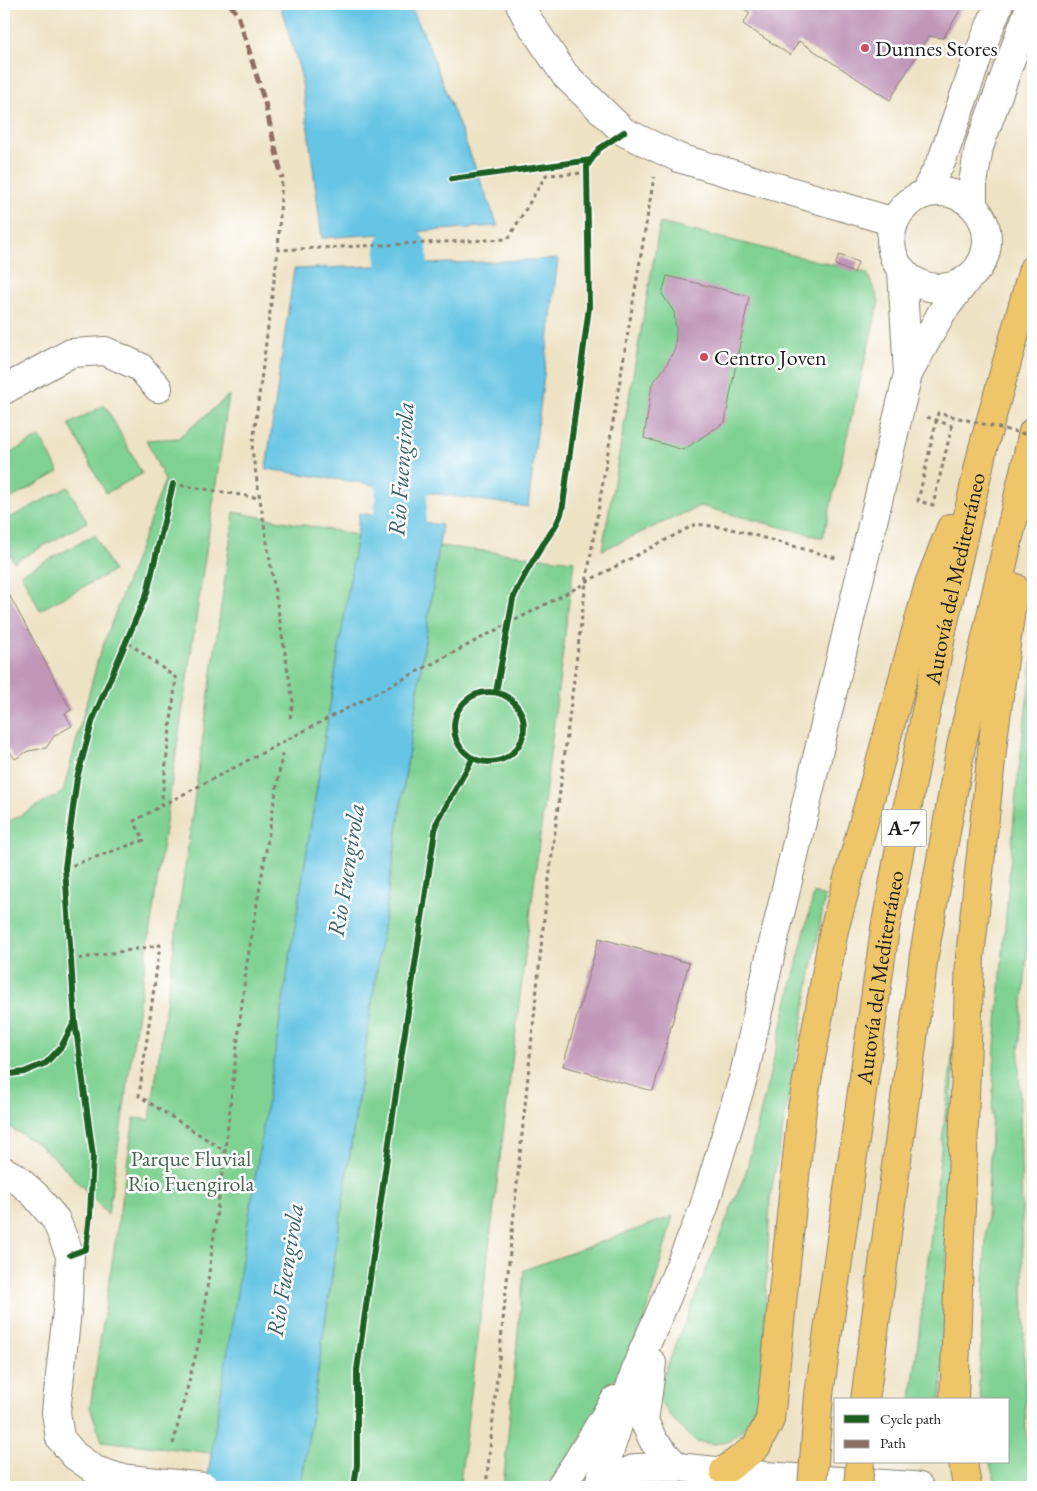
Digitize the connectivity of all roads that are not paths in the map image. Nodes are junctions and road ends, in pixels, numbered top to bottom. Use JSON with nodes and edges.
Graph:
{"nodes":[{"id":1,"x":520,"y":4,"type":"edge"},
{"id":2,"x":999,"y":4,"type":"edge"},
{"id":3,"x":1031,"y":4,"type":"edge"},
{"id":4,"x":924,"y":194,"type":"junction"},
{"id":5,"x":973,"y":205,"type":"junction"},
{"id":6,"x":894,"y":222,"type":"junction"},
{"id":7,"x":1033,"y":269,"type":"edge"},
{"id":8,"x":902,"y":270,"type":"junction"},
{"id":9,"x":965,"y":282,"type":"junction"},
{"id":10,"x":908,"y":374,"type":"junction"},
{"id":11,"x":158,"y":388,"type":"dead end"},
{"id":12,"x":4,"y":390,"type":"edge"},
{"id":13,"x":1033,"y":432,"type":"edge"},
{"id":14,"x":983,"y":448,"type":"junction"},
{"id":15,"x":1033,"y":448,"type":"edge"},
{"id":16,"x":4,"y":1171,"type":"edge"},
{"id":17,"x":658,"y":1318,"type":"junction"},
{"id":18,"x":639,"y":1360,"type":"junction"},
{"id":19,"x":865,"y":1398,"type":"edge"},
{"id":20,"x":954,"y":1398,"type":"edge"},
{"id":21,"x":860,"y":1464,"type":"edge"},
{"id":22,"x":963,"y":1464,"type":"edge"},
{"id":23,"x":677,"y":1467,"type":"junction"},
{"id":24,"x":724,"y":1471,"type":"junction"},
{"id":25,"x":204,"y":1487,"type":"edge"},
{"id":26,"x":560,"y":1487,"type":"edge"},
{"id":27,"x":598,"y":1487,"type":"edge"},
{"id":28,"x":602,"y":1487,"type":"edge"},
{"id":29,"x":812,"y":1487,"type":"edge"},
{"id":30,"x":858,"y":1487,"type":"edge"},
{"id":31,"x":919,"y":1487,"type":"edge"},
{"id":32,"x":967,"y":1487,"type":"edge"}],
"edges":[{"from":1,"to":6,"type":"street"},
{"from":2,"to":4,"type":"street"},
{"from":3,"to":5,"type":"street"},
{"from":4,"to":5,"type":"street"},
{"from":4,"to":6,"type":"street"},
{"from":5,"to":9,"type":"street"},
{"from":6,"to":8,"type":"street"},
{"from":7,"to":14,"type":"highway","name":"Autovía del Mediterráneo","number":"A-7"},
{"from":8,"to":9,"type":"street"},
{"from":8,"to":10,"type":"street"},
{"from":9,"to":10,"type":"street"},
{"from":10,"to":17,"type":"street"},
{"from":11,"to":12,"type":"street"},
{"from":13,"to":19,"type":"highway","name":"Autovía del Mediterráneo","number":"A-7"},
{"from":14,"to":24,"type":"highway"},
{"from":14,"to":29,"type":"highway","name":"Autovía del Mediterráneo","number":"A-7","bridge":true},
{"from":15,"to":20,"type":"highway"},
{"from":16,"to":25,"type":"street","bridge":true},
{"from":17,"to":18,"type":"street"},
{"from":17,"to":23,"type":"street"},
{"from":18,"to":26,"type":"street"},
{"from":18,"to":27,"type":"street"},
{"from":21,"to":30,"type":"highway","bridge":true},
{"from":22,"to":32,"type":"highway"},
{"from":23,"to":24,"type":"street"},
{"from":23,"to":28,"type":"street"},
{"from":24,"to":31,"type":"street"}]}
